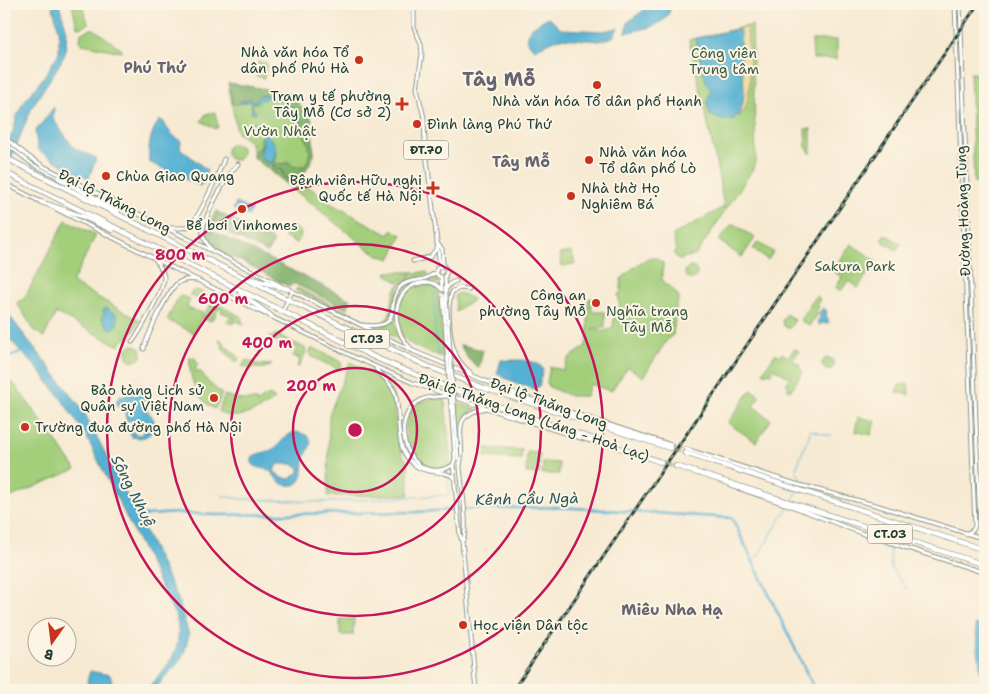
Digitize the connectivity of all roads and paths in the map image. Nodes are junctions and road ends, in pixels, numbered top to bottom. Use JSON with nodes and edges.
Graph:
{"nodes":[{"id":1,"x":414,"y":4,"type":"edge"},
{"id":2,"x":956,"y":4,"type":"edge"},
{"id":3,"x":960,"y":4,"type":"edge"},
{"id":4,"x":964,"y":91,"type":"junction"},
{"id":5,"x":958,"y":92,"type":"junction"},
{"id":6,"x":965,"y":132,"type":"junction"},
{"id":7,"x":960,"y":133,"type":"junction"},
{"id":8,"x":4,"y":139,"type":"edge"},
{"id":9,"x":17,"y":151,"type":"junction"},
{"id":10,"x":4,"y":157,"type":"edge"},
{"id":11,"x":224,"y":158,"type":"dead end"},
{"id":12,"x":238,"y":164,"type":"dead end"},
{"id":13,"x":6,"y":173,"type":"edge"},
{"id":14,"x":59,"y":178,"type":"junction"},
{"id":15,"x":4,"y":183,"type":"edge"},
{"id":16,"x":85,"y":186,"type":"junction"},
{"id":17,"x":41,"y":202,"type":"junction"},
{"id":18,"x":168,"y":228,"type":"junction"},
{"id":19,"x":437,"y":242,"type":"junction"},
{"id":20,"x":178,"y":245,"type":"junction"},
{"id":21,"x":438,"y":247,"type":"junction"},
{"id":22,"x":211,"y":250,"type":"junction"},
{"id":23,"x":165,"y":254,"type":"junction"},
{"id":24,"x":197,"y":255,"type":"junction"},
{"id":25,"x":154,"y":259,"type":"junction"},
{"id":26,"x":413,"y":261,"type":"dead end"},
{"id":27,"x":441,"y":266,"type":"junction"},
{"id":28,"x":204,"y":273,"type":"junction"},
{"id":29,"x":436,"y":273,"type":"junction"},
{"id":30,"x":443,"y":277,"type":"junction"},
{"id":31,"x":199,"y":280,"type":"junction"},
{"id":32,"x":456,"y":281,"type":"dead end"},
{"id":33,"x":469,"y":289,"type":"dead end"},
{"id":34,"x":290,"y":291,"type":"junction"},
{"id":35,"x":444,"y":291,"type":"junction"},
{"id":36,"x":290,"y":297,"type":"dead end"},
{"id":37,"x":287,"y":302,"type":"dead end"},
{"id":38,"x":284,"y":308,"type":"dead end"},
{"id":39,"x":282,"y":312,"type":"dead end"},
{"id":40,"x":271,"y":316,"type":"junction"},
{"id":41,"x":278,"y":320,"type":"junction"},
{"id":42,"x":359,"y":324,"type":"junction"},
{"id":43,"x":132,"y":342,"type":"dead end"},
{"id":44,"x":144,"y":348,"type":"dead end"},
{"id":45,"x":413,"y":351,"type":"junction"},
{"id":46,"x":374,"y":366,"type":"junction"},
{"id":47,"x":478,"y":377,"type":"junction"},
{"id":48,"x":510,"y":391,"type":"junction"},
{"id":49,"x":449,"y":396,"type":"junction"},
{"id":50,"x":486,"y":408,"type":"junction"},
{"id":51,"x":544,"y":408,"type":"junction"},
{"id":52,"x":505,"y":414,"type":"junction"},
{"id":53,"x":540,"y":421,"type":"junction"},
{"id":54,"x":671,"y":447,"type":"joint"},
{"id":55,"x":686,"y":451,"type":"tunnel mouth"},
{"id":56,"x":661,"y":462,"type":"joint"},
{"id":57,"x":457,"y":463,"type":"junction"},
{"id":58,"x":676,"y":467,"type":"tunnel mouth"},
{"id":59,"x":443,"y":473,"type":"junction"},
{"id":60,"x":455,"y":479,"type":"junction"},
{"id":61,"x":804,"y":489,"type":"junction"},
{"id":62,"x":790,"y":503,"type":"junction"},
{"id":63,"x":966,"y":534,"type":"junction"},
{"id":64,"x":985,"y":538,"type":"edge"},
{"id":65,"x":462,"y":541,"type":"junction"},
{"id":66,"x":985,"y":550,"type":"edge"},
{"id":67,"x":985,"y":565,"type":"edge"},
{"id":68,"x":985,"y":573,"type":"edge"},
{"id":69,"x":476,"y":690,"type":"edge"}],
"edges":[{"from":1,"to":19,"type":"main road","number":"ĐT.70"},
{"from":2,"to":5,"type":"main road","name":"Đường Hoàng Tùng"},
{"from":3,"to":4,"type":"main road","name":"Đường Hoàng Tùng"},
{"from":4,"to":5,"type":"main road"},
{"from":4,"to":6,"type":"main road","name":"Đường Hoàng Tùng"},
{"from":5,"to":7,"type":"main road","name":"Đường Hoàng Tùng"},
{"from":6,"to":7,"type":"main road"},
{"from":6,"to":64,"type":"main road","name":"Đường Hoàng Tùng"},
{"from":7,"to":63,"type":"main road","name":"Đường Hoàng Tùng"},
{"from":8,"to":9,"type":"main road","name":"Đại lộ Thăng Long"},
{"from":9,"to":14,"type":"main road","name":"Đại lộ Thăng Long"},
{"from":9,"to":16,"type":"main road","name":"Đại lộ Thăng Long"},
{"from":10,"to":20,"type":"highway","name":"Đại lộ Thăng Long (Láng - Hoà Lạc)","number":"CT.03"},
{"from":11,"to":18,"type":"main road"},
{"from":12,"to":22,"type":"main road"},
{"from":13,"to":23,"type":"highway","name":"Đại lộ Thăng Long (Láng - Hoà Lạc)","number":"CT.03"},
{"from":14,"to":16,"type":"main road"},
{"from":14,"to":20,"type":"highway"},
{"from":15,"to":17,"type":"main road","name":"Đại lộ Thăng Long"},
{"from":16,"to":18,"type":"main road","name":"Đại lộ Thăng Long"},
{"from":17,"to":23,"type":"highway"},
{"from":17,"to":25,"type":"main road","name":"Đại lộ Thăng Long"},
{"from":18,"to":22,"type":"main road","name":"Đại lộ Thăng Long"},
{"from":19,"to":21,"type":"main road","number":"ĐT.70"},
{"from":19,"to":27,"type":"main road","number":"ĐT.70"},
{"from":20,"to":24,"type":"highway","name":"Đại lộ Thăng Long (Láng - Hoà Lạc)","number":"CT.03"},
{"from":21,"to":26,"type":"main road"},
{"from":21,"to":27,"type":"main road","number":"ĐT.70"},
{"from":22,"to":34,"type":"main road","name":"Đại lộ Thăng Long"},
{"from":23,"to":28,"type":"highway","name":"Đại lộ Thăng Long (Láng - Hoà Lạc)","number":"CT.03"},
{"from":24,"to":34,"type":"highway"},
{"from":24,"to":51,"type":"highway","name":"Đại lộ Thăng Long (Láng - Hoà Lạc)","number":"CT.03"},
{"from":25,"to":31,"type":"main road","name":"Đại lộ Thăng Long"},
{"from":25,"to":43,"type":"main road"},
{"from":27,"to":29,"type":"main road"},
{"from":27,"to":30,"type":"main road"},
{"from":28,"to":40,"type":"highway"},
{"from":28,"to":53,"type":"highway","name":"Đại lộ Thăng Long (Láng - Hoà Lạc)","number":"CT.03"},
{"from":29,"to":30,"type":"main road"},
{"from":29,"to":42,"type":"main road"},
{"from":30,"to":35,"type":"main road"},
{"from":31,"to":40,"type":"main road","name":"Đại lộ Thăng Long"},
{"from":31,"to":44,"type":"main road"},
{"from":32,"to":35,"type":"main road"},
{"from":33,"to":47,"type":"main road"},
{"from":34,"to":36,"type":"main road"},
{"from":34,"to":42,"type":"main road","name":"Đại lộ Thăng Long"},
{"from":35,"to":45,"type":"main road"},
{"from":35,"to":57,"type":"main road","bridge":true},
{"from":37,"to":38,"type":"main road"},
{"from":39,"to":41,"type":"main road"},
{"from":40,"to":41,"type":"main road","name":"Đại lộ Thăng Long"},
{"from":41,"to":46,"type":"main road","name":"Đại lộ Thăng Long"},
{"from":42,"to":45,"type":"main road","name":"Đại lộ Thăng Long"},
{"from":45,"to":47,"type":"main road","name":"Đại lộ Thăng Long"},
{"from":46,"to":49,"type":"main road","name":"Đại lộ Thăng Long"},
{"from":46,"to":59,"type":"main road"},
{"from":47,"to":48,"type":"main road","name":"Đại lộ Thăng Long"},
{"from":48,"to":51,"type":"highway"},
{"from":48,"to":54,"type":"main road","name":"Đại lộ Thăng Long"},
{"from":49,"to":50,"type":"main road","name":"Đại lộ Thăng Long"},
{"from":49,"to":57,"type":"main road"},
{"from":50,"to":52,"type":"main road","name":"Đại lộ Thăng Long"},
{"from":50,"to":57,"type":"main road"},
{"from":51,"to":54,"type":"highway","name":"Đại lộ Thăng Long (Láng - Hoà Lạc)","number":"CT.03"},
{"from":52,"to":53,"type":"highway"},
{"from":52,"to":56,"type":"main road","name":"Đại lộ Thăng Long"},
{"from":53,"to":56,"type":"highway","name":"Đại lộ Thăng Long (Láng - Hoà Lạc)","number":"CT.03"},
{"from":55,"to":61,"type":"highway","number":"CT.03"},
{"from":57,"to":59,"type":"main road"},
{"from":57,"to":60,"type":"main road"},
{"from":57,"to":65,"type":"main road"},
{"from":58,"to":62,"type":"highway","number":"CT.03"},
{"from":59,"to":60,"type":"main road"},
{"from":60,"to":65,"type":"main road"},
{"from":61,"to":63,"type":"main road"},
{"from":61,"to":66,"type":"highway","number":"CT.03"},
{"from":62,"to":67,"type":"highway","number":"CT.03"},
{"from":62,"to":68,"type":"main road"},
{"from":63,"to":64,"type":"main road"},
{"from":65,"to":69,"type":"main road"}]}
